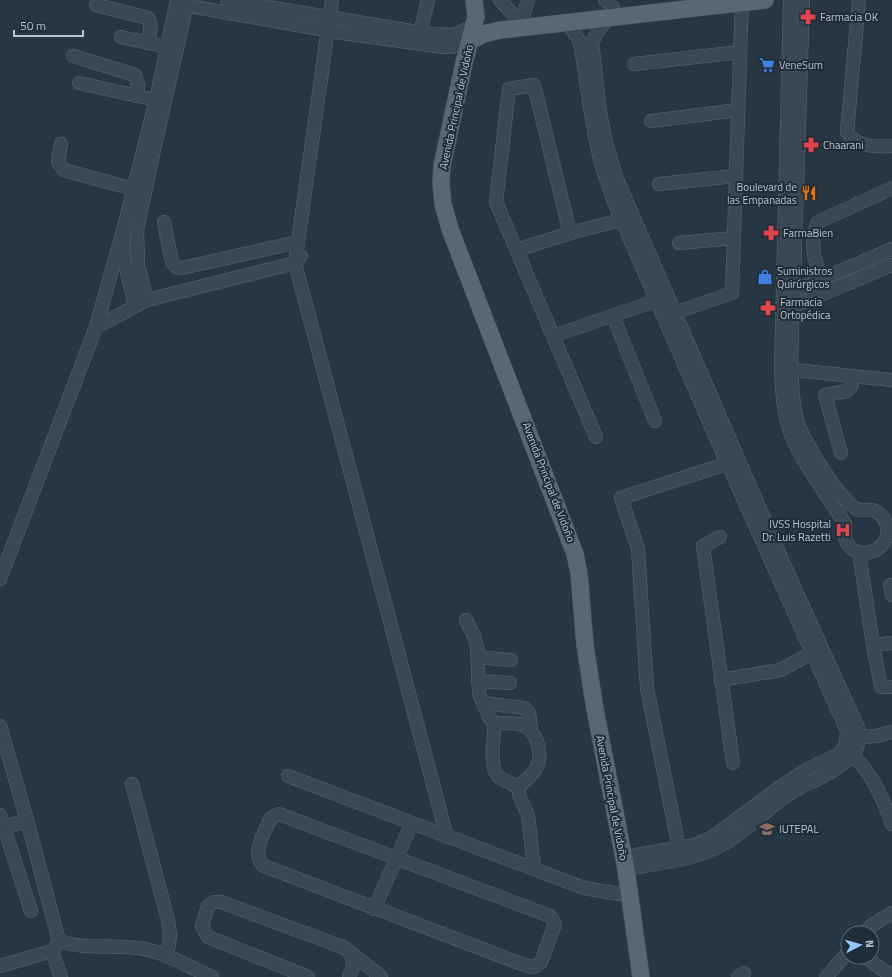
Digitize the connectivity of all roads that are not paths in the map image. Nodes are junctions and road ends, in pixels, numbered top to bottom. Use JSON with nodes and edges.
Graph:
{"nodes":[{"id":1,"x":227,"y":0,"type":"edge"},
{"id":2,"x":332,"y":0,"type":"edge"},
{"id":3,"x":341,"y":0,"type":"edge"},
{"id":4,"x":428,"y":0,"type":"edge"},
{"id":5,"x":474,"y":0,"type":"edge"},
{"id":6,"x":500,"y":0,"type":"edge"},
{"id":7,"x":528,"y":0,"type":"edge"},
{"id":8,"x":674,"y":0,"type":"edge"},
{"id":9,"x":765,"y":0,"type":"edge"},
{"id":10,"x":790,"y":0,"type":"edge"},
{"id":11,"x":802,"y":0,"type":"edge"},
{"id":12,"x":859,"y":0,"type":"edge"},
{"id":13,"x":742,"y":1,"type":"edge"},
{"id":14,"x":182,"y":2,"type":"edge"},
{"id":15,"x":96,"y":5,"type":"dead end"},
{"id":16,"x":609,"y":8,"type":"edge"},
{"id":17,"x":580,"y":17,"type":"junction"},
{"id":18,"x":520,"y":18,"type":"junction"},
{"id":19,"x":332,"y":25,"type":"junction"},
{"id":20,"x":420,"y":33,"type":"junction"},
{"id":21,"x":472,"y":34,"type":"junction"},
{"id":22,"x":121,"y":37,"type":"dead end"},
{"id":23,"x":586,"y":42,"type":"junction"},
{"id":24,"x":148,"y":43,"type":"junction"},
{"id":25,"x":167,"y":47,"type":"junction"},
{"id":26,"x":740,"y":52,"type":"junction"},
{"id":27,"x":73,"y":56,"type":"dead end"},
{"id":28,"x":634,"y":64,"type":"dead end"},
{"id":29,"x":79,"y":83,"type":"dead end"},
{"id":30,"x":136,"y":96,"type":"junction"},
{"id":31,"x":156,"y":100,"type":"junction"},
{"id":32,"x":738,"y":110,"type":"junction"},
{"id":33,"x":651,"y":122,"type":"dead end"},
{"id":34,"x":61,"y":144,"type":"dead end"},
{"id":35,"x":892,"y":146,"type":"edge"},
{"id":36,"x":736,"y":176,"type":"junction"},
{"id":37,"x":660,"y":184,"type":"dead end"},
{"id":38,"x":892,"y":188,"type":"edge"},
{"id":39,"x":133,"y":189,"type":"junction"},
{"id":40,"x":627,"y":218,"type":"junction"},
{"id":41,"x":164,"y":222,"type":"dead end"},
{"id":42,"x":124,"y":228,"type":"junction"},
{"id":43,"x":570,"y":233,"type":"junction"},
{"id":44,"x":734,"y":238,"type":"junction"},
{"id":45,"x":298,"y":242,"type":"junction"},
{"id":46,"x":679,"y":243,"type":"dead end"},
{"id":47,"x":892,"y":249,"type":"edge"},
{"id":48,"x":517,"y":250,"type":"junction"},
{"id":49,"x":295,"y":262,"type":"junction"},
{"id":50,"x":892,"y":265,"type":"edge"},
{"id":51,"x":822,"y":279,"type":"junction"},
{"id":52,"x":788,"y":291,"type":"junction"},
{"id":53,"x":827,"y":292,"type":"junction"},
{"id":54,"x":662,"y":299,"type":"junction"},
{"id":55,"x":141,"y":303,"type":"junction"},
{"id":56,"x":788,"y":306,"type":"junction"},
{"id":57,"x":674,"y":313,"type":"junction"},
{"id":58,"x":613,"y":316,"type":"junction"},
{"id":59,"x":96,"y":327,"type":"junction"},
{"id":60,"x":553,"y":336,"type":"junction"},
{"id":61,"x":787,"y":369,"type":"junction"},
{"id":62,"x":852,"y":376,"type":"junction"},
{"id":63,"x":892,"y":380,"type":"edge"},
{"id":64,"x":655,"y":421,"type":"dead end"},
{"id":65,"x":596,"y":437,"type":"dead end"},
{"id":66,"x":840,"y":453,"type":"dead end"},
{"id":67,"x":733,"y":462,"type":"junction"},
{"id":68,"x":720,"y":537,"type":"dead end"},
{"id":69,"x":859,"y":552,"type":"junction"},
{"id":70,"x":0,"y":579,"type":"edge"},
{"id":71,"x":466,"y":620,"type":"dead end"},
{"id":72,"x":892,"y":643,"type":"edge"},
{"id":73,"x":873,"y":645,"type":"junction"},
{"id":74,"x":817,"y":651,"type":"junction"},
{"id":75,"x":478,"y":657,"type":"junction"},
{"id":76,"x":511,"y":660,"type":"dead end"},
{"id":77,"x":722,"y":680,"type":"junction"},
{"id":78,"x":478,"y":681,"type":"junction"},
{"id":79,"x":510,"y":683,"type":"dead end"},
{"id":80,"x":892,"y":687,"type":"edge"},
{"id":81,"x":484,"y":703,"type":"junction"},
{"id":82,"x":495,"y":723,"type":"junction"},
{"id":83,"x":0,"y":726,"type":"edge"},
{"id":84,"x":531,"y":731,"type":"junction"},
{"id":85,"x":892,"y":732,"type":"edge"},
{"id":86,"x":876,"y":736,"type":"junction"},
{"id":87,"x":892,"y":741,"type":"edge"},
{"id":88,"x":851,"y":745,"type":"junction"},
{"id":89,"x":733,"y":763,"type":"dead end"},
{"id":90,"x":288,"y":776,"type":"dead end"},
{"id":91,"x":132,"y":784,"type":"dead end"},
{"id":92,"x":519,"y":788,"type":"junction"},
{"id":93,"x":0,"y":815,"type":"edge"},
{"id":94,"x":28,"y":820,"type":"junction"},
{"id":95,"x":412,"y":823,"type":"junction"},
{"id":96,"x":892,"y":824,"type":"edge"},
{"id":97,"x":2,"y":829,"type":"edge"},
{"id":98,"x":447,"y":836,"type":"junction"},
{"id":99,"x":679,"y":848,"type":"junction"},
{"id":100,"x":397,"y":858,"type":"junction"},
{"id":101,"x":625,"y":863,"type":"junction"},
{"id":102,"x":534,"y":869,"type":"junction"},
{"id":103,"x":631,"y":896,"type":"junction"},
{"id":104,"x":374,"y":909,"type":"junction"},
{"id":105,"x":31,"y":912,"type":"dead end"},
{"id":106,"x":892,"y":914,"type":"edge"},
{"id":107,"x":872,"y":925,"type":"edge"},
{"id":108,"x":56,"y":946,"type":"junction"},
{"id":109,"x":352,"y":955,"type":"junction"},
{"id":110,"x":167,"y":957,"type":"junction"},
{"id":111,"x":840,"y":961,"type":"edge"},
{"id":112,"x":876,"y":965,"type":"edge"},
{"id":113,"x":0,"y":966,"type":"edge"},
{"id":114,"x":892,"y":976,"type":"edge"},
{"id":115,"x":61,"y":977,"type":"edge"},
{"id":116,"x":212,"y":977,"type":"edge"},
{"id":117,"x":308,"y":977,"type":"edge"},
{"id":118,"x":349,"y":977,"type":"edge"},
{"id":119,"x":381,"y":977,"type":"edge"},
{"id":120,"x":641,"y":977,"type":"edge"},
{"id":121,"x":826,"y":977,"type":"edge"}],
"edges":[{"from":1,"to":19,"type":"street"},
{"from":2,"to":19,"type":"street"},
{"from":3,"to":19,"type":"street"},
{"from":4,"to":20,"type":"street"},
{"from":5,"to":21,"type":"main road","name":"Avenida Principal de Vidoño"},
{"from":6,"to":18,"type":"street"},
{"from":7,"to":18,"type":"street"},
{"from":8,"to":16,"type":"main road"},
{"from":9,"to":13,"type":"main road"},
{"from":10,"to":52,"type":"street"},
{"from":11,"to":52,"type":"street"},
{"from":12,"to":35,"type":"street"},
{"from":13,"to":16,"type":"main road"},
{"from":13,"to":26,"type":"street"},
{"from":14,"to":19,"type":"street"},
{"from":14,"to":25,"type":"street"},
{"from":14,"to":55,"type":"street"},
{"from":15,"to":24,"type":"street"},
{"from":16,"to":17,"type":"main road"},
{"from":16,"to":23,"type":"street"},
{"from":17,"to":18,"type":"main road"},
{"from":17,"to":21,"type":"main road"},
{"from":17,"to":23,"type":"street"},
{"from":17,"to":23,"type":"street"},
{"from":18,"to":21,"type":"main road"},
{"from":19,"to":20,"type":"street"},
{"from":19,"to":21,"type":"street"},
{"from":19,"to":45,"type":"street"},
{"from":19,"to":49,"type":"street"},
{"from":20,"to":21,"type":"street"},
{"from":21,"to":101,"type":"main road","name":"Avenida Principal de Vidoño"},
{"from":22,"to":24,"type":"street"},
{"from":23,"to":40,"type":"street"},
{"from":24,"to":25,"type":"street"},
{"from":25,"to":31,"type":"street"},
{"from":26,"to":28,"type":"street"},
{"from":26,"to":32,"type":"street"},
{"from":27,"to":30,"type":"street"},
{"from":29,"to":30,"type":"street"},
{"from":30,"to":31,"type":"street"},
{"from":31,"to":39,"type":"street"},
{"from":32,"to":33,"type":"street"},
{"from":32,"to":36,"type":"street"},
{"from":34,"to":39,"type":"street"},
{"from":36,"to":37,"type":"street"},
{"from":36,"to":44,"type":"street"},
{"from":38,"to":51,"type":"street"},
{"from":39,"to":42,"type":"street"},
{"from":40,"to":43,"type":"street"},
{"from":40,"to":54,"type":"street"},
{"from":41,"to":45,"type":"street"},
{"from":42,"to":55,"type":"street"},
{"from":42,"to":59,"type":"street"},
{"from":43,"to":48,"type":"street"},
{"from":43,"to":48,"type":"street"},
{"from":44,"to":46,"type":"street"},
{"from":44,"to":57,"type":"street"},
{"from":45,"to":49,"type":"street"},
{"from":47,"to":51,"type":"street"},
{"from":48,"to":60,"type":"street"},
{"from":49,"to":55,"type":"street"},
{"from":49,"to":98,"type":"street"},
{"from":50,"to":53,"type":"street"},
{"from":51,"to":52,"type":"street"},
{"from":51,"to":53,"type":"street"},
{"from":52,"to":56,"type":"street"},
{"from":53,"to":56,"type":"street"},
{"from":54,"to":57,"type":"street"},
{"from":54,"to":58,"type":"street"},
{"from":54,"to":67,"type":"street"},
{"from":55,"to":59,"type":"street"},
{"from":56,"to":61,"type":"street"},
{"from":57,"to":67,"type":"street"},
{"from":58,"to":60,"type":"street"},
{"from":58,"to":64,"type":"street"},
{"from":59,"to":70,"type":"street"},
{"from":60,"to":65,"type":"street"},
{"from":61,"to":62,"type":"street"},
{"from":61,"to":69,"type":"street"},
{"from":61,"to":69,"type":"street"},
{"from":62,"to":63,"type":"street"},
{"from":62,"to":66,"type":"street"},
{"from":67,"to":74,"type":"street"},
{"from":67,"to":99,"type":"street"},
{"from":68,"to":77,"type":"street"},
{"from":69,"to":73,"type":"street"},
{"from":71,"to":75,"type":"street"},
{"from":72,"to":73,"type":"street"},
{"from":73,"to":80,"type":"street"},
{"from":74,"to":77,"type":"street"},
{"from":74,"to":88,"type":"street"},
{"from":75,"to":76,"type":"street"},
{"from":75,"to":78,"type":"street"},
{"from":77,"to":89,"type":"street"},
{"from":78,"to":79,"type":"street"},
{"from":78,"to":81,"type":"street"},
{"from":81,"to":82,"type":"street"},
{"from":81,"to":84,"type":"street"},
{"from":82,"to":84,"type":"street"},
{"from":82,"to":92,"type":"street"},
{"from":83,"to":94,"type":"street"},
{"from":84,"to":92,"type":"street"},
{"from":85,"to":86,"type":"street"},
{"from":86,"to":87,"type":"street"},
{"from":86,"to":88,"type":"street"},
{"from":88,"to":96,"type":"street"},
{"from":88,"to":99,"type":"street"},
{"from":88,"to":101,"type":"street"},
{"from":90,"to":95,"type":"street"},
{"from":91,"to":110,"type":"street"},
{"from":92,"to":102,"type":"street"},
{"from":93,"to":97,"type":"street"},
{"from":94,"to":97,"type":"street"},
{"from":94,"to":108,"type":"street"},
{"from":95,"to":98,"type":"street"},
{"from":95,"to":100,"type":"street"},
{"from":97,"to":105,"type":"street"},
{"from":98,"to":102,"type":"street"},
{"from":99,"to":101,"type":"street"},
{"from":100,"to":104,"type":"street"},
{"from":100,"to":104,"type":"street"},
{"from":100,"to":104,"type":"street"},
{"from":101,"to":103,"type":"main road","name":"Avenida Principal de Vidoño"},
{"from":102,"to":103,"type":"street"},
{"from":103,"to":120,"type":"main road","name":"Avenida Principal de Vidoño"},
{"from":106,"to":107,"type":"street"},
{"from":108,"to":110,"type":"street"},
{"from":108,"to":113,"type":"street"},
{"from":108,"to":115,"type":"street"},
{"from":109,"to":117,"type":"street"},
{"from":109,"to":118,"type":"street"},
{"from":109,"to":119,"type":"street"},
{"from":110,"to":116,"type":"street"},
{"from":111,"to":121,"type":"street"},
{"from":112,"to":114,"type":"street"}]}
